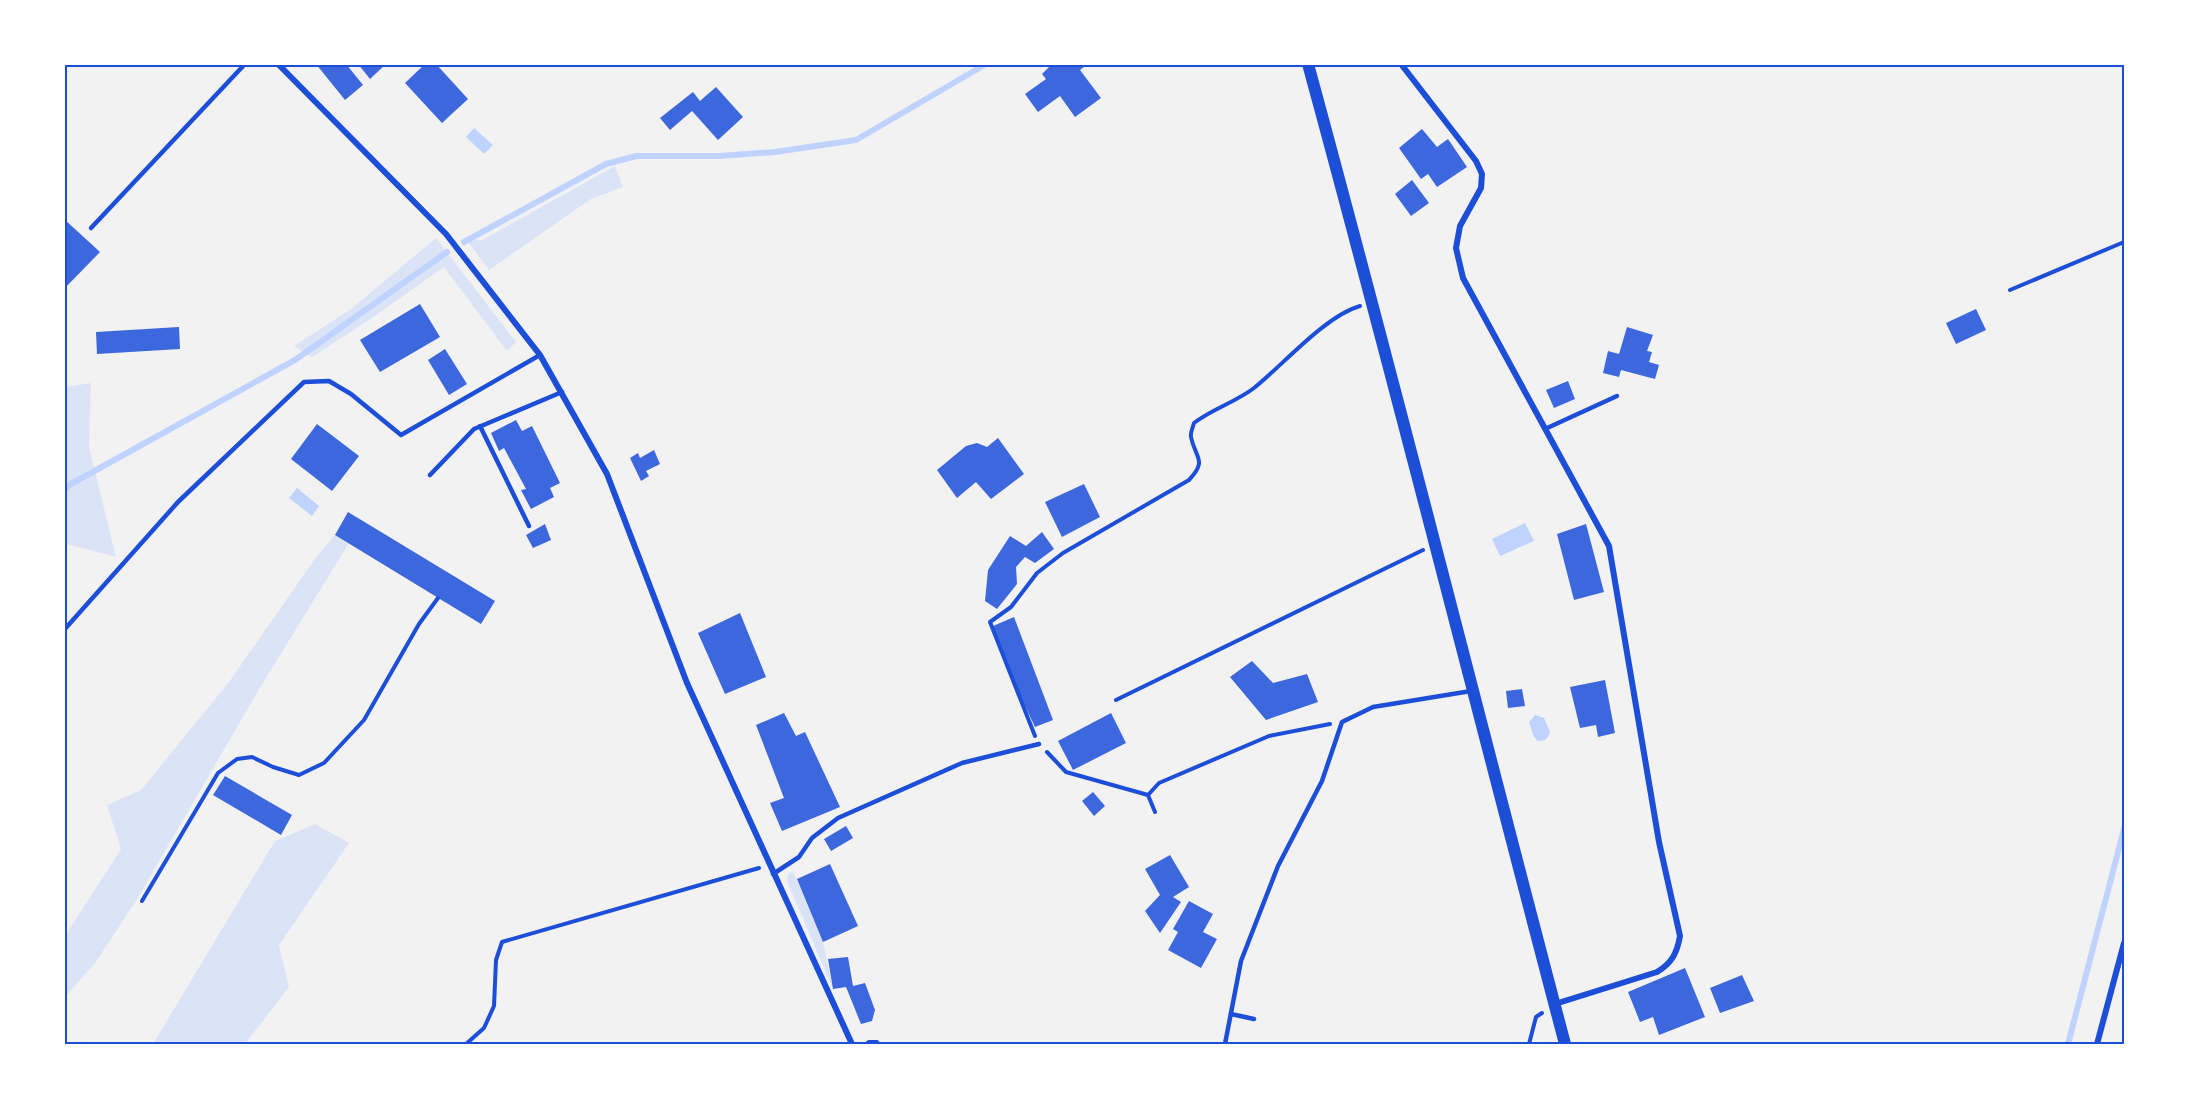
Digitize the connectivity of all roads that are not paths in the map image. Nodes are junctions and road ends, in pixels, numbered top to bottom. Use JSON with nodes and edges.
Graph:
{"nodes":[{"id":1,"x":245,"y":64,"type":"edge"},
{"id":2,"x":278,"y":64,"type":"edge"},
{"id":3,"x":1308,"y":64,"type":"edge"},
{"id":4,"x":1401,"y":64,"type":"edge"},
{"id":5,"x":91,"y":228,"type":"dead end"},
{"id":6,"x":540,"y":355,"type":"junction"},
{"id":7,"x":562,"y":392,"type":"junction"},
{"id":8,"x":1617,"y":396,"type":"dead end"},
{"id":9,"x":480,"y":426,"type":"junction"},
{"id":10,"x":1545,"y":429,"type":"junction"},
{"id":11,"x":430,"y":475,"type":"dead end"},
{"id":12,"x":529,"y":526,"type":"dead end"},
{"id":13,"x":64,"y":630,"type":"edge"},
{"id":14,"x":1470,"y":691,"type":"junction"},
{"id":15,"x":1039,"y":744,"type":"road end"},
{"id":16,"x":773,"y":874,"type":"junction"},
{"id":17,"x":2124,"y":943,"type":"edge"},
{"id":18,"x":1554,"y":1004,"type":"junction"},
{"id":19,"x":1231,"y":1014,"type":"junction"},
{"id":20,"x":1254,"y":1019,"type":"dead end"},
{"id":21,"x":852,"y":1044,"type":"edge"},
{"id":22,"x":1225,"y":1044,"type":"edge"},
{"id":23,"x":1564,"y":1044,"type":"edge"},
{"id":24,"x":2097,"y":1044,"type":"edge"}],
"edges":[{"from":1,"to":5,"type":"lane"},
{"from":2,"to":6,"type":"street"},
{"from":3,"to":14,"type":"main road"},
{"from":4,"to":10,"type":"street"},
{"from":6,"to":7,"type":"street"},
{"from":6,"to":13,"type":"lane"},
{"from":7,"to":9,"type":"lane"},
{"from":7,"to":16,"type":"street"},
{"from":8,"to":10,"type":"lane"},
{"from":9,"to":11,"type":"lane"},
{"from":9,"to":12,"type":"lane"},
{"from":10,"to":18,"type":"street"},
{"from":14,"to":18,"type":"main road"},
{"from":14,"to":19,"type":"lane"},
{"from":15,"to":16,"type":"lane"},
{"from":16,"to":21,"type":"street"},
{"from":17,"to":24,"type":"street"},
{"from":18,"to":23,"type":"main road"},
{"from":19,"to":20,"type":"lane"},
{"from":19,"to":22,"type":"lane"}]}
